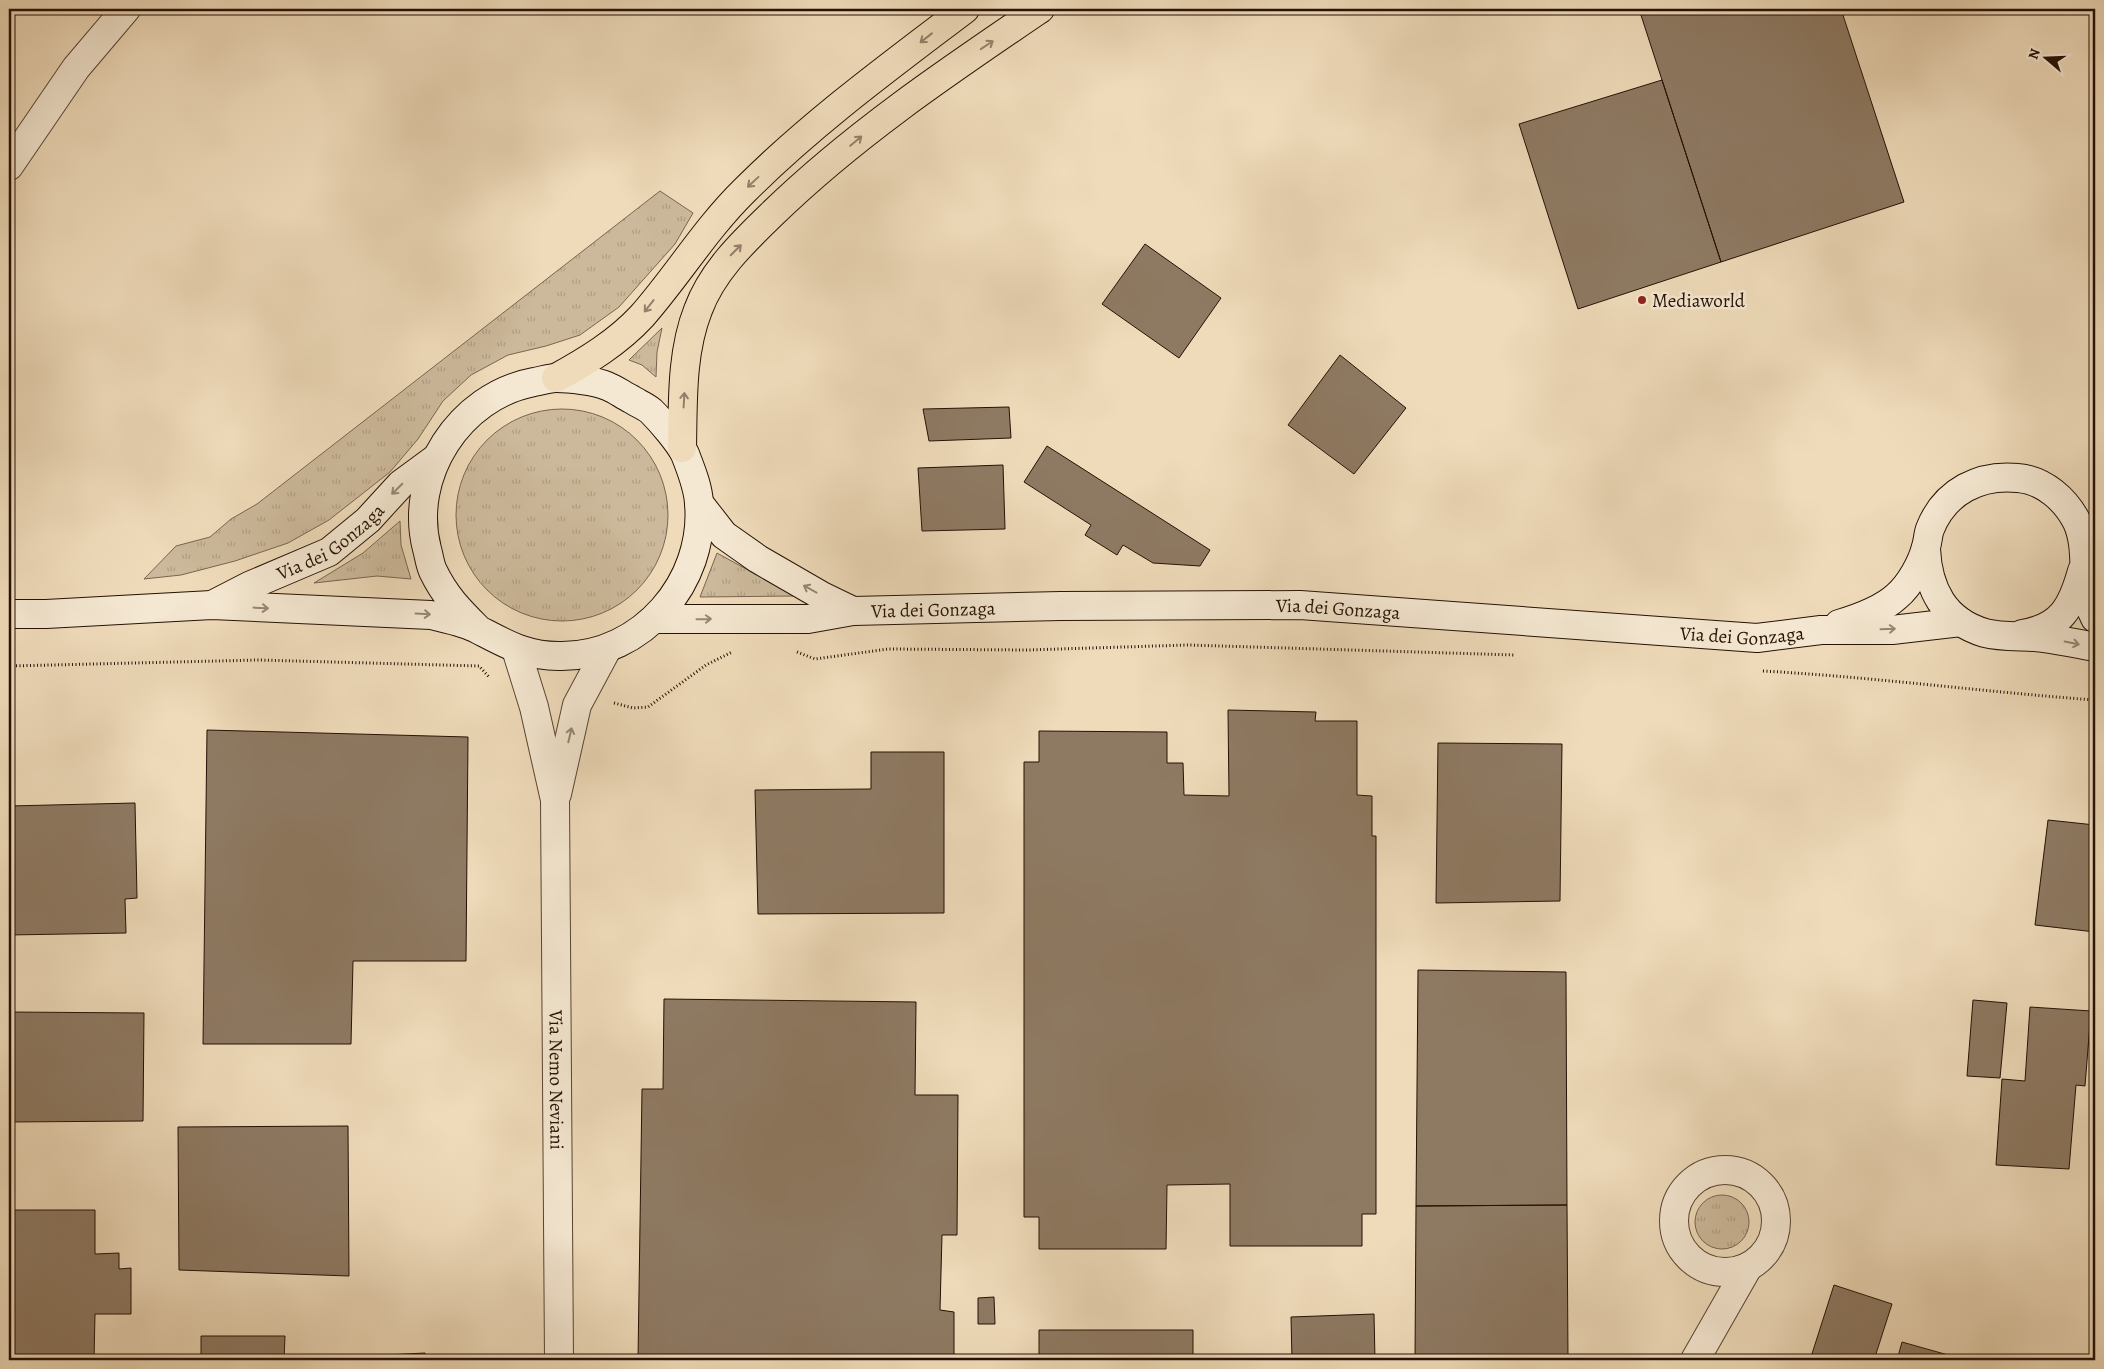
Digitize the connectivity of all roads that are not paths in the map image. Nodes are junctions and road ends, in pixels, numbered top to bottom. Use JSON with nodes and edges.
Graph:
{"nodes":[{"id":1,"x":126,"y":9,"type":"edge"},
{"id":2,"x":965,"y":9,"type":"edge"},
{"id":3,"x":1040,"y":9,"type":"edge"},
{"id":4,"x":9,"y":166,"type":"edge"},
{"id":5,"x":556,"y":378,"type":"junction"},
{"id":6,"x":682,"y":448,"type":"junction"},
{"id":7,"x":435,"y":459,"type":"junction"},
{"id":8,"x":699,"y":503,"type":"junction"},
{"id":9,"x":1926,"y":549,"type":"junction"},
{"id":10,"x":2084,"y":562,"type":"junction"},
{"id":11,"x":9,"y":605,"type":"edge"},
{"id":12,"x":212,"y":605,"type":"junction"},
{"id":13,"x":853,"y":611,"type":"junction"},
{"id":14,"x":9,"y":614,"type":"edge"},
{"id":15,"x":46,"y":614,"type":"junction"},
{"id":16,"x":2095,"y":618,"type":"edge"},
{"id":17,"x":655,"y":619,"type":"junction"},
{"id":18,"x":1961,"y":622,"type":"junction"},
{"id":19,"x":478,"y":629,"type":"junction"},
{"id":20,"x":1821,"y":630,"type":"junction"},
{"id":21,"x":2013,"y":635,"type":"junction"},
{"id":22,"x":2095,"y":647,"type":"edge"},
{"id":23,"x":516,"y":649,"type":"junction"},
{"id":24,"x":607,"y":649,"type":"junction"},
{"id":25,"x":555,"y":800,"type":"junction"},
{"id":26,"x":1748,"y":1267,"type":"junction"},
{"id":27,"x":1708,"y":1270,"type":"junction"},
{"id":28,"x":1714,"y":1326,"type":"junction"},
{"id":29,"x":559,"y":1360,"type":"edge"},
{"id":30,"x":1695,"y":1360,"type":"edge"}],
"edges":[{"from":1,"to":4,"type":"main road"},
{"from":2,"to":5,"type":"highway","one_way":true},
{"from":6,"to":3,"type":"highway","one_way":true},
{"from":5,"to":6,"type":"main road","name":"Via dei Gonzaga"},
{"from":5,"to":7,"type":"main road","name":"Via dei Gonzaga"},
{"from":6,"to":8,"type":"main road","name":"Via dei Gonzaga"},
{"from":7,"to":12,"type":"main road","name":"Via dei Gonzaga","one_way":true},
{"from":7,"to":19,"type":"main road","name":"Via dei Gonzaga"},
{"from":13,"to":8,"type":"main road","name":"Via dei Gonzaga","one_way":true},
{"from":8,"to":17,"type":"main road","name":"Via dei Gonzaga"},
{"from":9,"to":10,"type":"main road","name":"Via dei Gonzaga"},
{"from":9,"to":18,"type":"main road","name":"Via dei Gonzaga"},
{"from":9,"to":20,"type":"main road","name":"Via dei Gonzaga"},
{"from":10,"to":16,"type":"main road","name":"Via dei Gonzaga"},
{"from":10,"to":21,"type":"main road","name":"Via dei Gonzaga"},
{"from":11,"to":15,"type":"main road"},
{"from":12,"to":15,"type":"main road","name":"Via dei Gonzaga"},
{"from":12,"to":19,"type":"main road","name":"Via dei Gonzaga","one_way":true},
{"from":17,"to":13,"type":"main road","name":"Via dei Gonzaga","one_way":true},
{"from":13,"to":20,"type":"main road","name":"Via dei Gonzaga"},
{"from":14,"to":15,"type":"main road","name":"Via dei Gonzaga"},
{"from":17,"to":24,"type":"main road","name":"Via dei Gonzaga"},
{"from":20,"to":18,"type":"main road","name":"Via dei Gonzaga","one_way":true},
{"from":18,"to":21,"type":"main road","name":"Via dei Gonzaga"},
{"from":19,"to":23,"type":"main road","name":"Via dei Gonzaga"},
{"from":21,"to":22,"type":"main road","name":"Via dei Gonzaga","one_way":true},
{"from":23,"to":24,"type":"main road","name":"Via dei Gonzaga"},
{"from":23,"to":25,"type":"main road","name":"Via Nemo Neviani"},
{"from":25,"to":24,"type":"main road","name":"Via Nemo Neviani","one_way":true},
{"from":25,"to":29,"type":"main road","name":"Via Nemo Neviani"},
{"from":26,"to":27,"type":"main road"},
{"from":26,"to":27,"type":"main road"},
{"from":26,"to":28,"type":"main road"},
{"from":27,"to":28,"type":"main road"},
{"from":28,"to":30,"type":"main road"}]}
